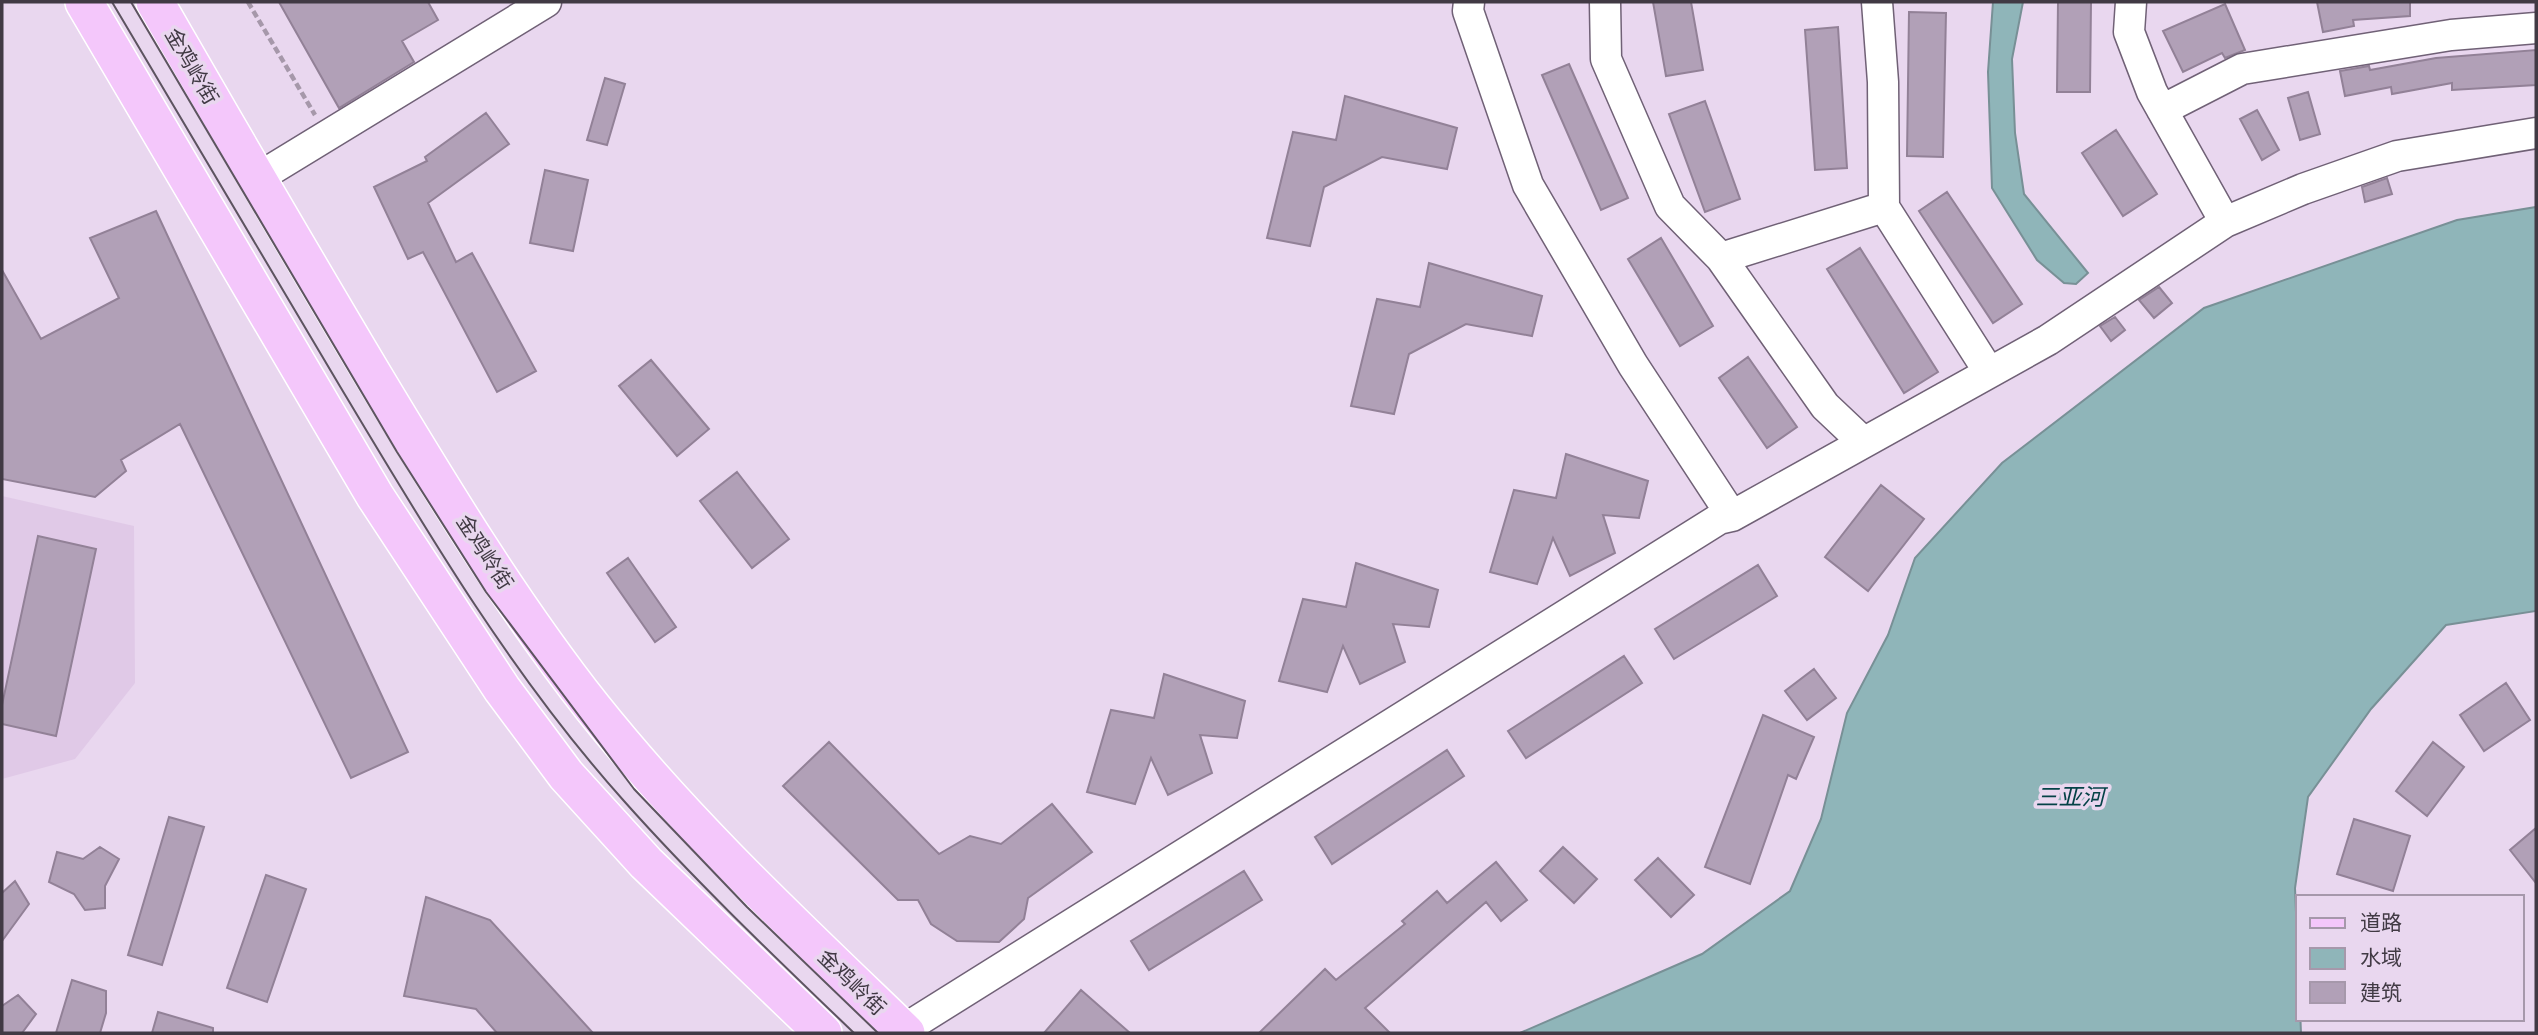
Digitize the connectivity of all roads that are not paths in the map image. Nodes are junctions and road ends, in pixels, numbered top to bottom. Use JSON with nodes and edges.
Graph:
{"nodes":[{"id":1,"x":84,"y":2,"type":"edge"},
{"id":2,"x":155,"y":2,"type":"edge"},
{"id":3,"x":546,"y":2,"type":"edge"},
{"id":4,"x":1469,"y":2,"type":"edge"},
{"id":5,"x":1605,"y":2,"type":"edge"},
{"id":6,"x":1877,"y":2,"type":"edge"},
{"id":7,"x":2131,"y":2,"type":"edge"},
{"id":8,"x":2536,"y":28,"type":"edge"},
{"id":9,"x":2162,"y":110,"type":"junction"},
{"id":10,"x":2536,"y":133,"type":"edge"},
{"id":11,"x":256,"y":179,"type":"junction"},
{"id":12,"x":1884,"y":207,"type":"junction"},
{"id":13,"x":2225,"y":222,"type":"junction"},
{"id":14,"x":1721,"y":258,"type":"junction"},
{"id":15,"x":1989,"y":372,"type":"junction"},
{"id":16,"x":1862,"y":441,"type":"junction"},
{"id":17,"x":1732,"y":516,"type":"junction"},
{"id":18,"x":904,"y":1032,"type":"edge"},
{"id":19,"x":823,"y":1033,"type":"edge"}],
"edges":[{"from":1,"to":19,"type":"main road"},
{"from":2,"to":11,"type":"main road","name":"金鸡岭街"},
{"from":3,"to":11,"type":"street"},
{"from":4,"to":17,"type":"street"},
{"from":5,"to":14,"type":"street"},
{"from":6,"to":12,"type":"street"},
{"from":7,"to":9,"type":"street"},
{"from":8,"to":9,"type":"street"},
{"from":9,"to":13,"type":"street"},
{"from":10,"to":13,"type":"street"},
{"from":11,"to":18,"type":"main road","name":"金鸡岭街"},
{"from":12,"to":14,"type":"street"},
{"from":12,"to":15,"type":"street"},
{"from":13,"to":15,"type":"street"},
{"from":14,"to":16,"type":"street"},
{"from":15,"to":16,"type":"street"},
{"from":16,"to":17,"type":"street"},
{"from":17,"to":18,"type":"street"}]}
